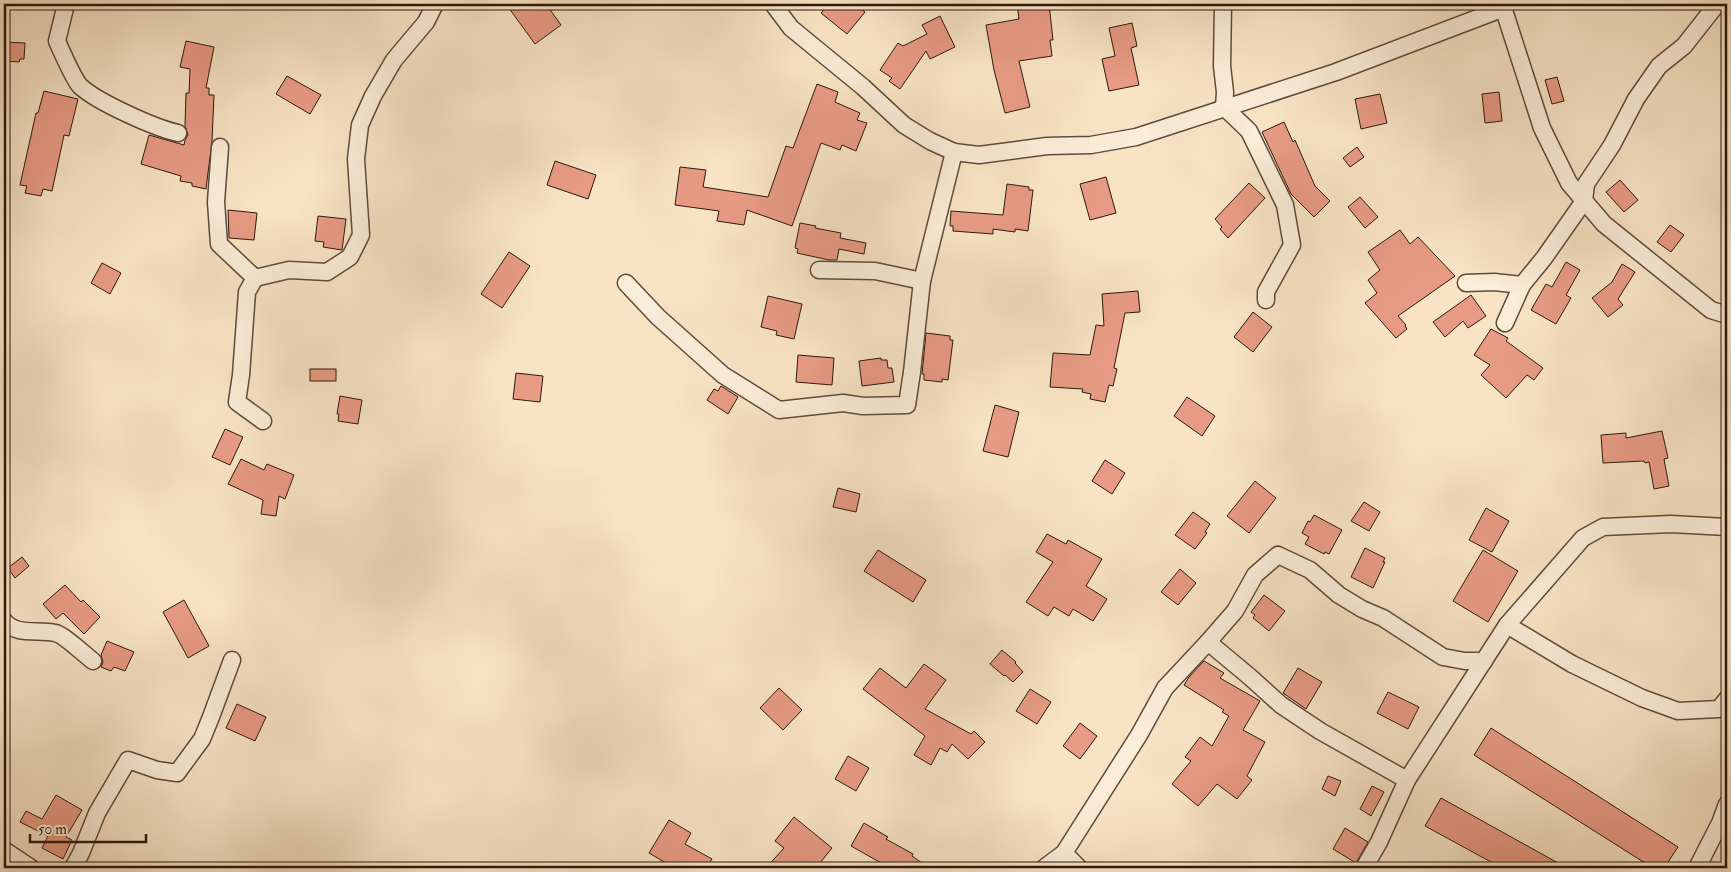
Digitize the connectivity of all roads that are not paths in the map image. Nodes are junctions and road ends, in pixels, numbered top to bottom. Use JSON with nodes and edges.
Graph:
{"nodes":[{"id":1,"x":66,"y":4,"type":"edge"},
{"id":2,"x":435,"y":4,"type":"edge"},
{"id":3,"x":773,"y":4,"type":"edge"},
{"id":4,"x":1222,"y":4,"type":"edge"},
{"id":5,"x":1717,"y":4,"type":"edge"},
{"id":6,"x":1503,"y":6,"type":"edge"},
{"id":7,"x":1224,"y":108,"type":"junction"},
{"id":8,"x":178,"y":133,"type":"dead end"},
{"id":9,"x":220,"y":147,"type":"dead end"},
{"id":10,"x":954,"y":152,"type":"junction"},
{"id":11,"x":1584,"y":201,"type":"junction"},
{"id":12,"x":819,"y":270,"type":"dead end"},
{"id":13,"x":255,"y":278,"type":"junction"},
{"id":14,"x":922,"y":281,"type":"junction"},
{"id":15,"x":626,"y":283,"type":"dead end"},
{"id":16,"x":1466,"y":283,"type":"dead end"},
{"id":17,"x":1522,"y":286,"type":"junction"},
{"id":18,"x":1266,"y":300,"type":"dead end"},
{"id":19,"x":1727,"y":315,"type":"edge"},
{"id":20,"x":1505,"y":322,"type":"dead end"},
{"id":21,"x":263,"y":421,"type":"dead end"},
{"id":22,"x":1727,"y":527,"type":"edge"},
{"id":23,"x":4,"y":621,"type":"edge"},
{"id":24,"x":1507,"y":625,"type":"junction"},
{"id":25,"x":1208,"y":642,"type":"junction"},
{"id":26,"x":232,"y":660,"type":"dead end"},
{"id":27,"x":1484,"y":660,"type":"junction"},
{"id":28,"x":93,"y":661,"type":"dead end"},
{"id":29,"x":1727,"y":699,"type":"edge"},
{"id":30,"x":1407,"y":780,"type":"junction"},
{"id":31,"x":1727,"y":804,"type":"edge"},
{"id":32,"x":4,"y":850,"type":"edge"},
{"id":33,"x":1064,"y":853,"type":"junction"},
{"id":34,"x":30,"y":868,"type":"edge"},
{"id":35,"x":73,"y":868,"type":"edge"},
{"id":36,"x":1044,"y":868,"type":"edge"},
{"id":37,"x":1079,"y":868,"type":"edge"},
{"id":38,"x":1364,"y":868,"type":"edge"},
{"id":39,"x":1697,"y":868,"type":"edge"}],
"edges":[{"from":1,"to":8,"type":"street"},
{"from":2,"to":13,"type":"street"},
{"from":3,"to":10,"type":"street"},
{"from":4,"to":7,"type":"street"},
{"from":5,"to":11,"type":"street"},
{"from":6,"to":7,"type":"street"},
{"from":6,"to":11,"type":"street"},
{"from":7,"to":10,"type":"street"},
{"from":7,"to":18,"type":"street"},
{"from":9,"to":13,"type":"street"},
{"from":10,"to":14,"type":"street"},
{"from":11,"to":17,"type":"street"},
{"from":11,"to":19,"type":"street"},
{"from":12,"to":14,"type":"street"},
{"from":13,"to":21,"type":"street"},
{"from":14,"to":15,"type":"street"},
{"from":16,"to":17,"type":"street"},
{"from":17,"to":20,"type":"street"},
{"from":22,"to":24,"type":"street"},
{"from":23,"to":28,"type":"street"},
{"from":24,"to":27,"type":"street"},
{"from":24,"to":29,"type":"street"},
{"from":25,"to":27,"type":"street"},
{"from":25,"to":30,"type":"street"},
{"from":25,"to":33,"type":"street"},
{"from":26,"to":35,"type":"street"},
{"from":27,"to":30,"type":"street"},
{"from":30,"to":38,"type":"street"},
{"from":31,"to":39,"type":"street"},
{"from":32,"to":34,"type":"street"},
{"from":33,"to":36,"type":"street"},
{"from":33,"to":37,"type":"street"}]}
